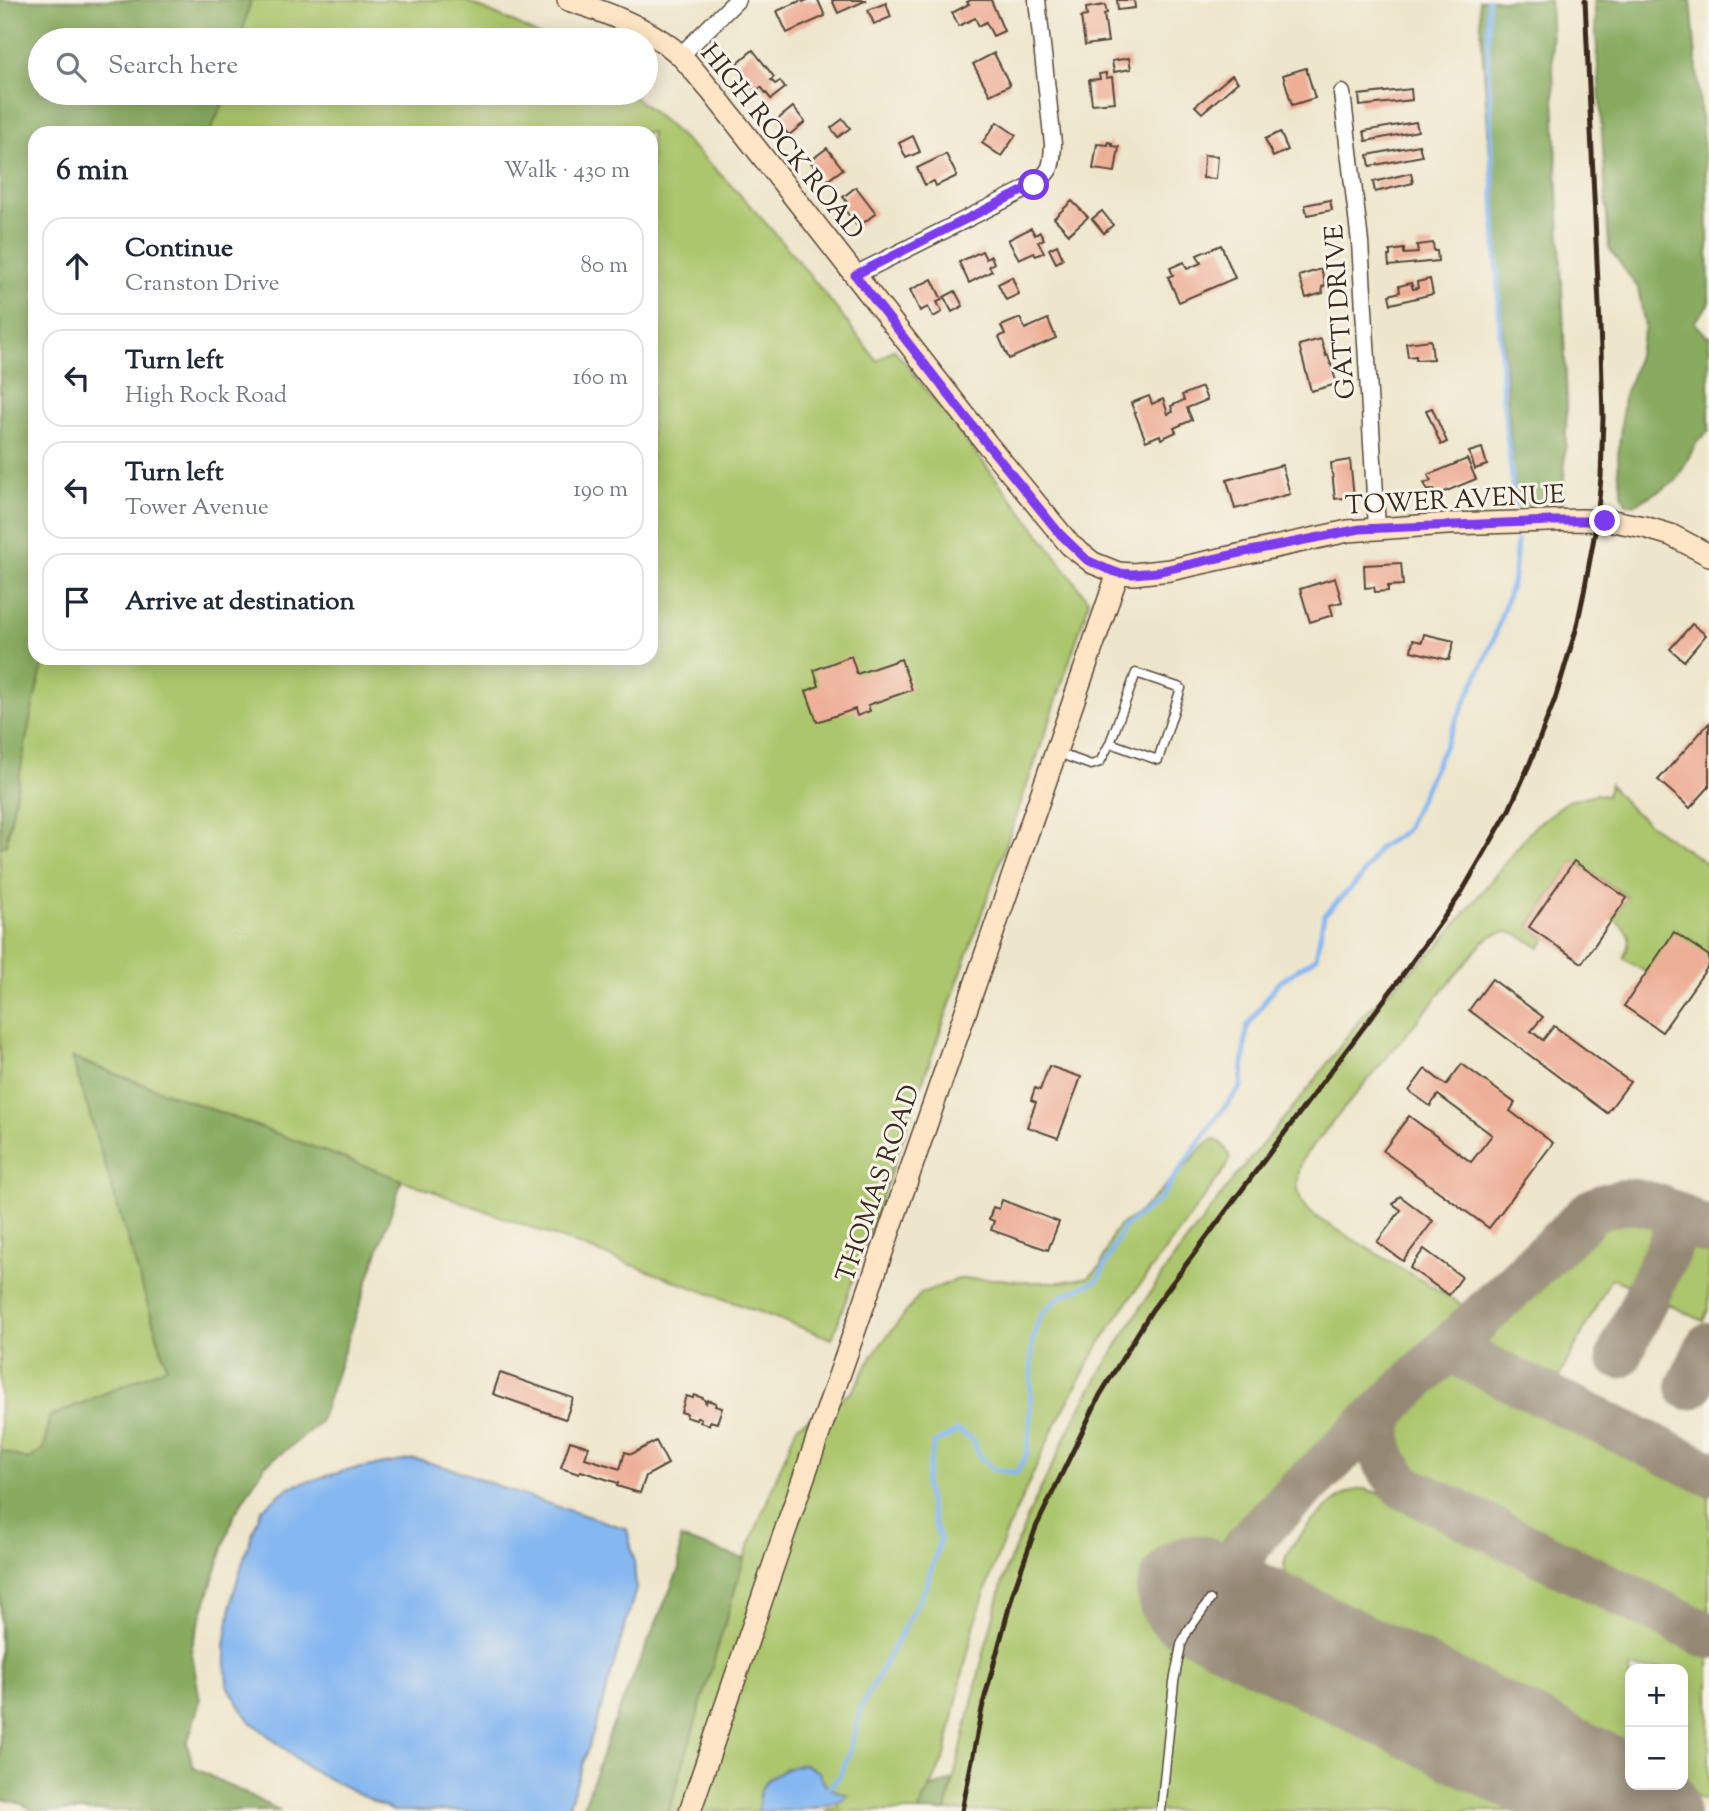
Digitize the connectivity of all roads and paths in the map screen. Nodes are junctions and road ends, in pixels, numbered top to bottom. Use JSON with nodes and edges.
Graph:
{"nodes":[{"id":1,"x":569,"y":0,"type":"edge"},
{"id":2,"x":737,"y":0,"type":"edge"},
{"id":3,"x":1037,"y":0,"type":"edge"},
{"id":4,"x":636,"y":28,"type":"edge"},
{"id":5,"x":658,"y":40,"type":"edge"},
{"id":6,"x":680,"y":56,"type":"junction"},
{"id":7,"x":1342,"y":93,"type":"dead end"},
{"id":8,"x":855,"y":275,"type":"junction"},
{"id":9,"x":1377,"y":528,"type":"junction"},
{"id":10,"x":1709,"y":555,"type":"edge"},
{"id":11,"x":1118,"y":573,"type":"junction"},
{"id":12,"x":1110,"y":743,"type":"junction"},
{"id":13,"x":1055,"y":752,"type":"junction"},
{"id":14,"x":1210,"y":1600,"type":"dead end"},
{"id":15,"x":690,"y":1811,"type":"edge"},
{"id":16,"x":1161,"y":1811,"type":"edge"}],
"edges":[{"from":1,"to":4,"type":"main road","name":"HIGH ROCK ROAD"},
{"from":2,"to":6,"type":"street"},
{"from":3,"to":8,"type":"street"},
{"from":5,"to":6,"type":"main road","name":"HIGH ROCK ROAD"},
{"from":6,"to":8,"type":"main road","name":"HIGH ROCK ROAD"},
{"from":7,"to":9,"type":"street","name":"GATTI DRIVE"},
{"from":8,"to":11,"type":"main road","name":"HIGH ROCK ROAD"},
{"from":9,"to":10,"type":"main road","name":"TOWER AVENUE"},
{"from":9,"to":11,"type":"main road","name":"TOWER AVENUE"},
{"from":11,"to":13,"type":"main road","name":"THOMAS ROAD"},
{"from":12,"to":12,"type":"lane"},
{"from":12,"to":13,"type":"lane"},
{"from":13,"to":15,"type":"main road","name":"THOMAS ROAD"},
{"from":14,"to":16,"type":"lane"}]}
